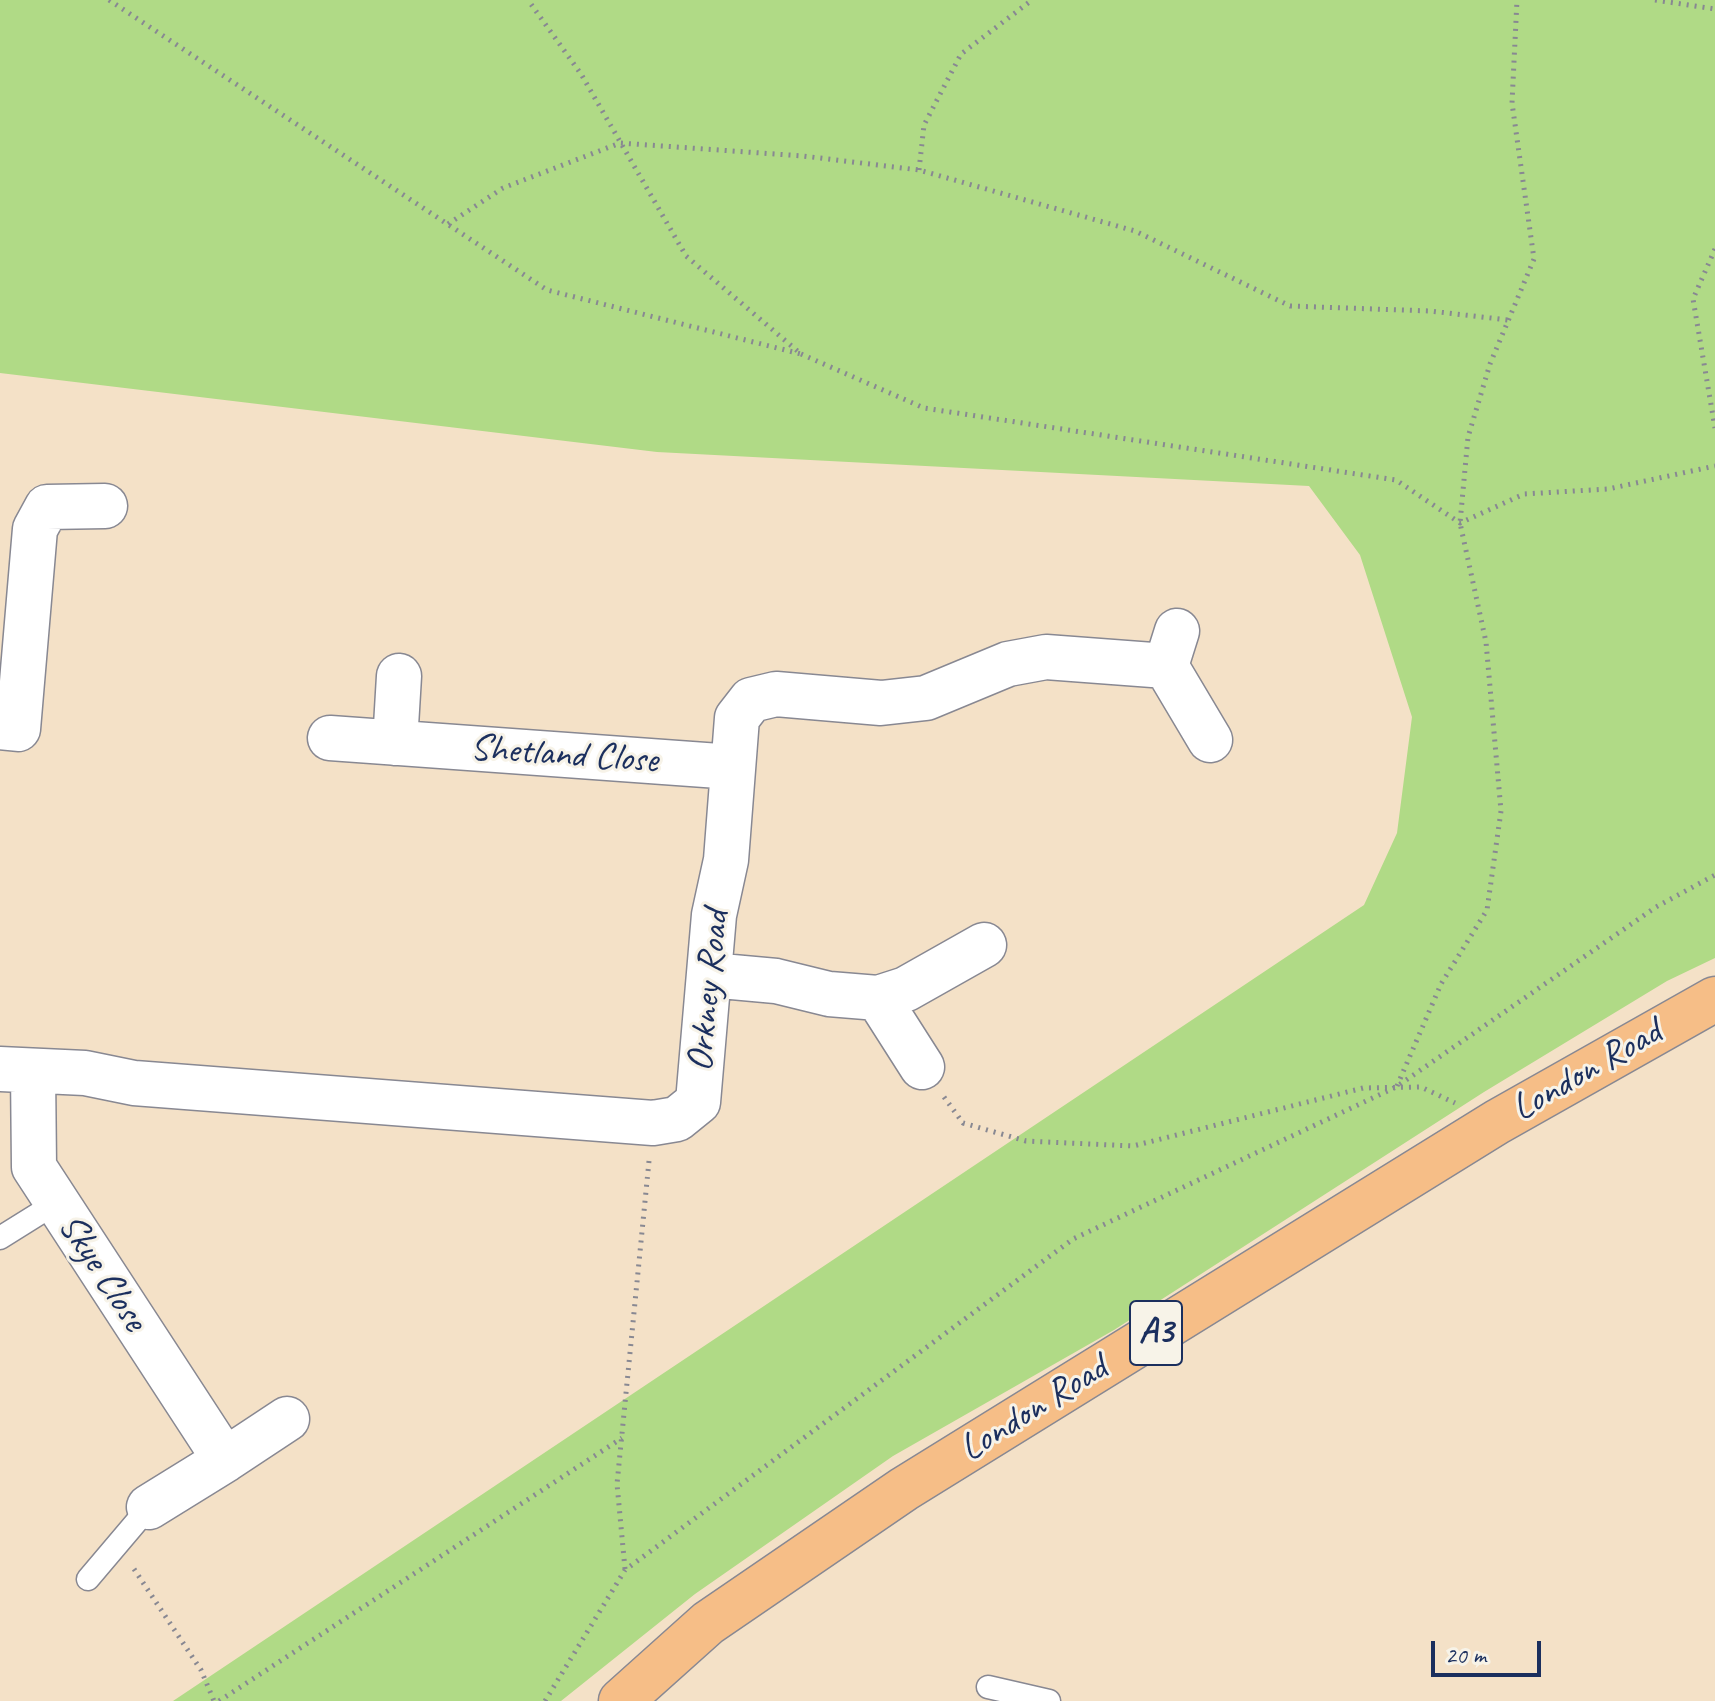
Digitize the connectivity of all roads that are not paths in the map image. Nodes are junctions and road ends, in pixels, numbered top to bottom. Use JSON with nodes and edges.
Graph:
{"nodes":[{"id":1,"x":105,"y":506,"type":"dead end"},
{"id":2,"x":399,"y":676,"type":"dead end"},
{"id":3,"x":0,"y":727,"type":"edge"},
{"id":4,"x":330,"y":738,"type":"dead end"},
{"id":5,"x":1210,"y":740,"type":"dead end"},
{"id":6,"x":395,"y":743,"type":"junction"},
{"id":7,"x":733,"y":767,"type":"junction"},
{"id":8,"x":984,"y":945,"type":"dead end"},
{"id":9,"x":710,"y":975,"type":"junction"},
{"id":10,"x":878,"y":998,"type":"junction"},
{"id":11,"x":1715,"y":999,"type":"edge"},
{"id":12,"x":922,"y":1067,"type":"road end"},
{"id":13,"x":17,"y":1070,"type":"edge"},
{"id":14,"x":56,"y":1203,"type":"junction"},
{"id":15,"x":0,"y":1238,"type":"edge"},
{"id":16,"x":287,"y":1419,"type":"dead end"},
{"id":17,"x":225,"y":1460,"type":"junction"},
{"id":18,"x":149,"y":1507,"type":"joint"},
{"id":19,"x":88,"y":1579,"type":"dead end"},
{"id":20,"x":988,"y":1687,"type":"dead end"},
{"id":21,"x":621,"y":1701,"type":"edge"},
{"id":22,"x":1049,"y":1701,"type":"edge"}],
"edges":[{"from":1,"to":3,"type":"street"},
{"from":2,"to":6,"type":"street"},
{"from":4,"to":6,"type":"street","name":"Shetland Close"},
{"from":5,"to":7,"type":"street","name":"Orkney Road"},
{"from":6,"to":7,"type":"street","name":"Shetland Close"},
{"from":7,"to":9,"type":"street","name":"Orkney Road"},
{"from":8,"to":10,"type":"street"},
{"from":9,"to":10,"type":"street"},
{"from":9,"to":13,"type":"street","name":"Orkney Road"},
{"from":10,"to":12,"type":"street"},
{"from":11,"to":21,"type":"main road","name":"London Road","number":"A3"},
{"from":13,"to":14,"type":"street","name":"Skye Close"},
{"from":14,"to":15,"type":"lane"},
{"from":14,"to":17,"type":"street","name":"Skye Close"},
{"from":16,"to":17,"type":"street"},
{"from":17,"to":18,"type":"street"},
{"from":18,"to":19,"type":"lane"},
{"from":20,"to":22,"type":"lane"}]}
